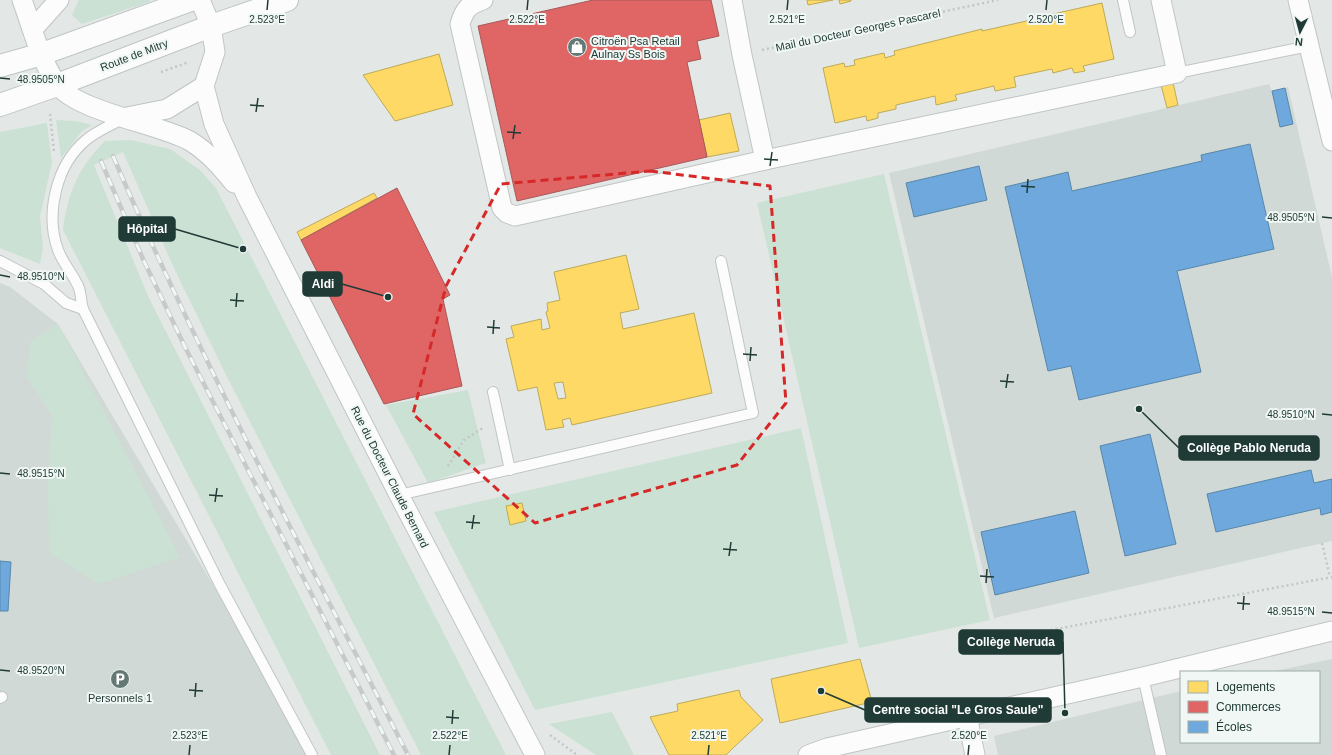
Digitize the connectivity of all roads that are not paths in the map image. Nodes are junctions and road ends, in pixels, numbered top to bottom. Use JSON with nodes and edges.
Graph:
{"nodes":[{"id":1,"x":22,"y":0,"type":"edge"},
{"id":2,"x":59,"y":0,"type":"edge"},
{"id":3,"x":191,"y":0,"type":"edge"},
{"id":4,"x":200,"y":0,"type":"edge"},
{"id":5,"x":287,"y":0,"type":"edge"},
{"id":6,"x":483,"y":0,"type":"edge"},
{"id":7,"x":732,"y":0,"type":"edge"},
{"id":8,"x":1123,"y":0,"type":"edge"},
{"id":9,"x":1161,"y":0,"type":"edge"},
{"id":10,"x":1298,"y":0,"type":"edge"},
{"id":11,"x":211,"y":26,"type":"junction"},
{"id":12,"x":33,"y":29,"type":"junction"},
{"id":13,"x":1130,"y":32,"type":"dead end"},
{"id":14,"x":1309,"y":46,"type":"junction"},
{"id":15,"x":42,"y":54,"type":"junction"},
{"id":16,"x":0,"y":66,"type":"edge"},
{"id":17,"x":1177,"y":73,"type":"junction"},
{"id":18,"x":57,"y":85,"type":"junction"},
{"id":19,"x":204,"y":86,"type":"junction"},
{"id":20,"x":0,"y":105,"type":"edge"},
{"id":21,"x":127,"y":117,"type":"junction"},
{"id":22,"x":1332,"y":141,"type":"edge"},
{"id":23,"x":765,"y":160,"type":"junction"},
{"id":24,"x":247,"y":197,"type":"junction"},
{"id":25,"x":0,"y":261,"type":"edge"},
{"id":26,"x":721,"y":261,"type":"dead end"},
{"id":27,"x":83,"y":309,"type":"junction"},
{"id":28,"x":493,"y":392,"type":"dead end"},
{"id":29,"x":510,"y":470,"type":"junction"},
{"id":30,"x":399,"y":495,"type":"junction"},
{"id":31,"x":1332,"y":631,"type":"edge"},
{"id":32,"x":1143,"y":678,"type":"junction"},
{"id":33,"x":967,"y":716,"type":"junction"},
{"id":34,"x":312,"y":755,"type":"edge"},
{"id":35,"x":535,"y":755,"type":"edge"},
{"id":36,"x":808,"y":755,"type":"edge"},
{"id":37,"x":976,"y":755,"type":"edge"},
{"id":38,"x":1161,"y":755,"type":"edge"}],
"edges":[{"from":1,"to":12,"type":"street"},
{"from":2,"to":12,"type":"street"},
{"from":3,"to":15,"type":"main road"},
{"from":4,"to":11,"type":"street"},
{"from":5,"to":11,"type":"main road","name":"Route de Mitry"},
{"from":6,"to":23,"type":"street"},
{"from":7,"to":23,"type":"street"},
{"from":8,"to":13,"type":"lane"},
{"from":9,"to":17,"type":"street"},
{"from":10,"to":14,"type":"street"},
{"from":11,"to":18,"type":"main road","name":"Route de Mitry"},
{"from":11,"to":19,"type":"street"},
{"from":12,"to":15,"type":"street"},
{"from":14,"to":17,"type":"lane"},
{"from":14,"to":22,"type":"street"},
{"from":15,"to":16,"type":"main road"},
{"from":15,"to":18,"type":"street"},
{"from":17,"to":23,"type":"street"},
{"from":18,"to":20,"type":"main road","name":"Route de Mitry"},
{"from":18,"to":21,"type":"street","name":"Rue du Docteur Claude Bernard"},
{"from":19,"to":21,"type":"street"},
{"from":19,"to":24,"type":"street","name":"Rue du Docteur Claude Bernard"},
{"from":21,"to":24,"type":"street","name":"Rue du Docteur Claude Bernard"},
{"from":21,"to":27,"type":"lane"},
{"from":24,"to":30,"type":"street","name":"Rue du Docteur Claude Bernard"},
{"from":25,"to":27,"type":"lane"},
{"from":26,"to":29,"type":"lane"},
{"from":27,"to":34,"type":"lane"},
{"from":28,"to":29,"type":"lane"},
{"from":29,"to":30,"type":"lane"},
{"from":30,"to":35,"type":"street","name":"Rue du Docteur Claude Bernard"},
{"from":31,"to":32,"type":"street"},
{"from":32,"to":33,"type":"street"},
{"from":32,"to":38,"type":"lane"},
{"from":33,"to":36,"type":"street"},
{"from":33,"to":37,"type":"street"}]}
